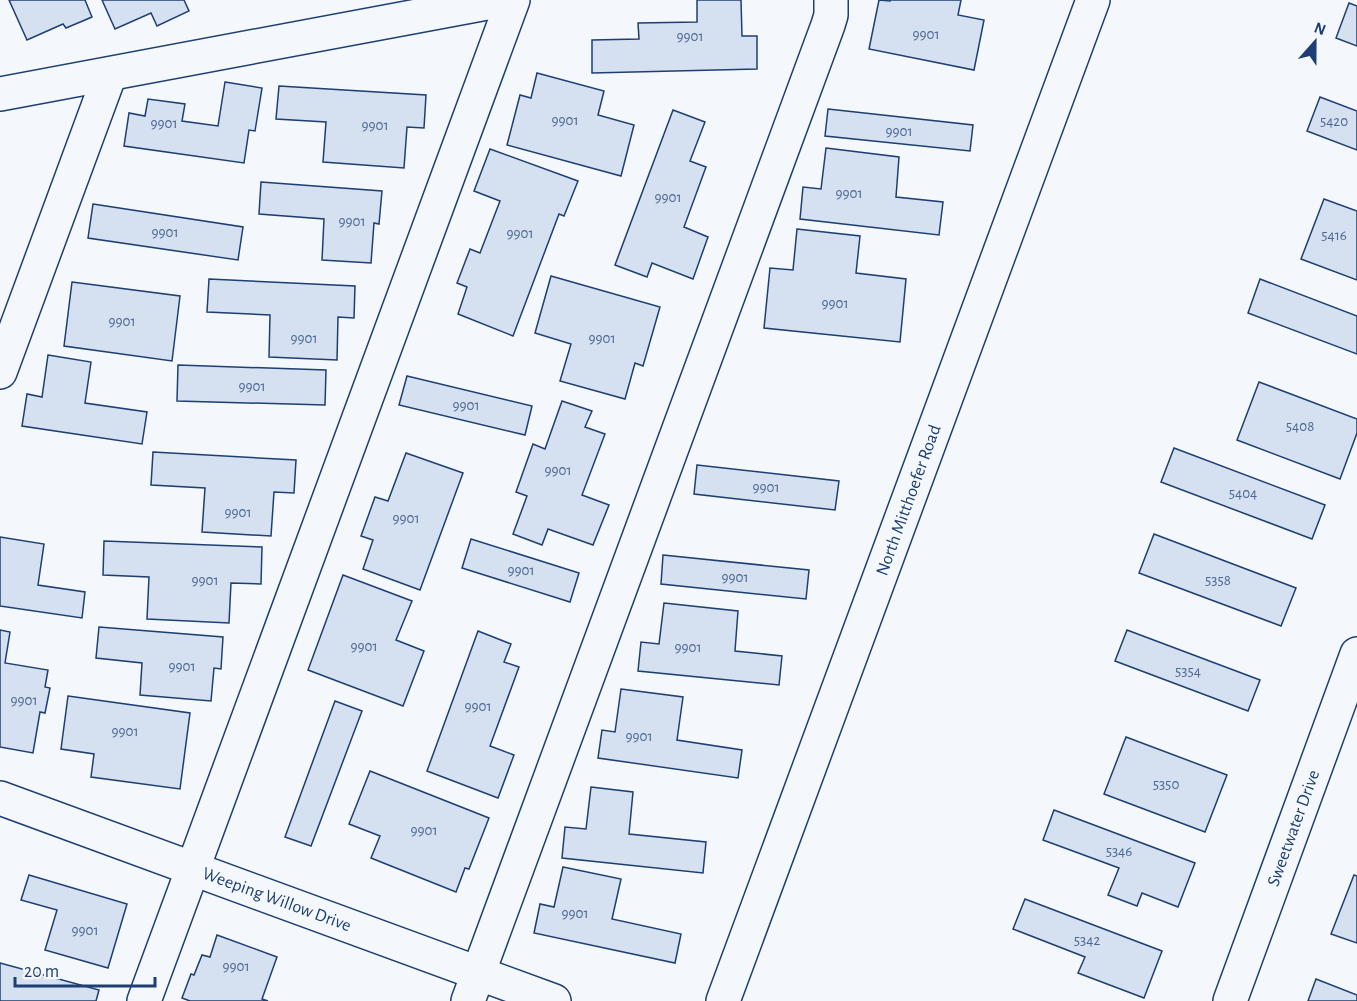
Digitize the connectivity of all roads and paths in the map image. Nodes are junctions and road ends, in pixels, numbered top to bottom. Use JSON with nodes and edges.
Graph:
{"nodes":[{"id":1,"x":503,"y":0,"type":"edge"},
{"id":2,"x":513,"y":0,"type":"edge"},
{"id":3,"x":831,"y":0,"type":"edge"},
{"id":4,"x":1094,"y":0,"type":"edge"},
{"id":5,"x":110,"y":74,"type":"junction"},
{"id":6,"x":0,"y":94,"type":"edge"},
{"id":7,"x":0,"y":372,"type":"edge"},
{"id":8,"x":1357,"y":654,"type":"edge"},
{"id":9,"x":0,"y":798,"type":"edge"},
{"id":10,"x":193,"y":868,"type":"junction"},
{"id":11,"x":473,"y":987,"type":"edge"},
{"id":12,"x":144,"y":1001,"type":"edge"},
{"id":13,"x":554,"y":1001,"type":"edge"},
{"id":14,"x":723,"y":1001,"type":"edge"},
{"id":15,"x":1230,"y":1001,"type":"edge"}],
"edges":[{"from":1,"to":5,"type":"street"},
{"from":2,"to":10,"type":"street"},
{"from":3,"to":11,"type":"street"},
{"from":4,"to":14,"type":"street","name":"North Mitthoefer Road"},
{"from":5,"to":6,"type":"street"},
{"from":5,"to":7,"type":"street"},
{"from":8,"to":15,"type":"street","name":"Sweetwater Drive"},
{"from":9,"to":10,"type":"street","name":"Weeping Willow Drive"},
{"from":10,"to":11,"type":"street","name":"Weeping Willow Drive"},
{"from":10,"to":12,"type":"street"},
{"from":11,"to":13,"type":"street","name":"Weeping Willow Drive"}]}
